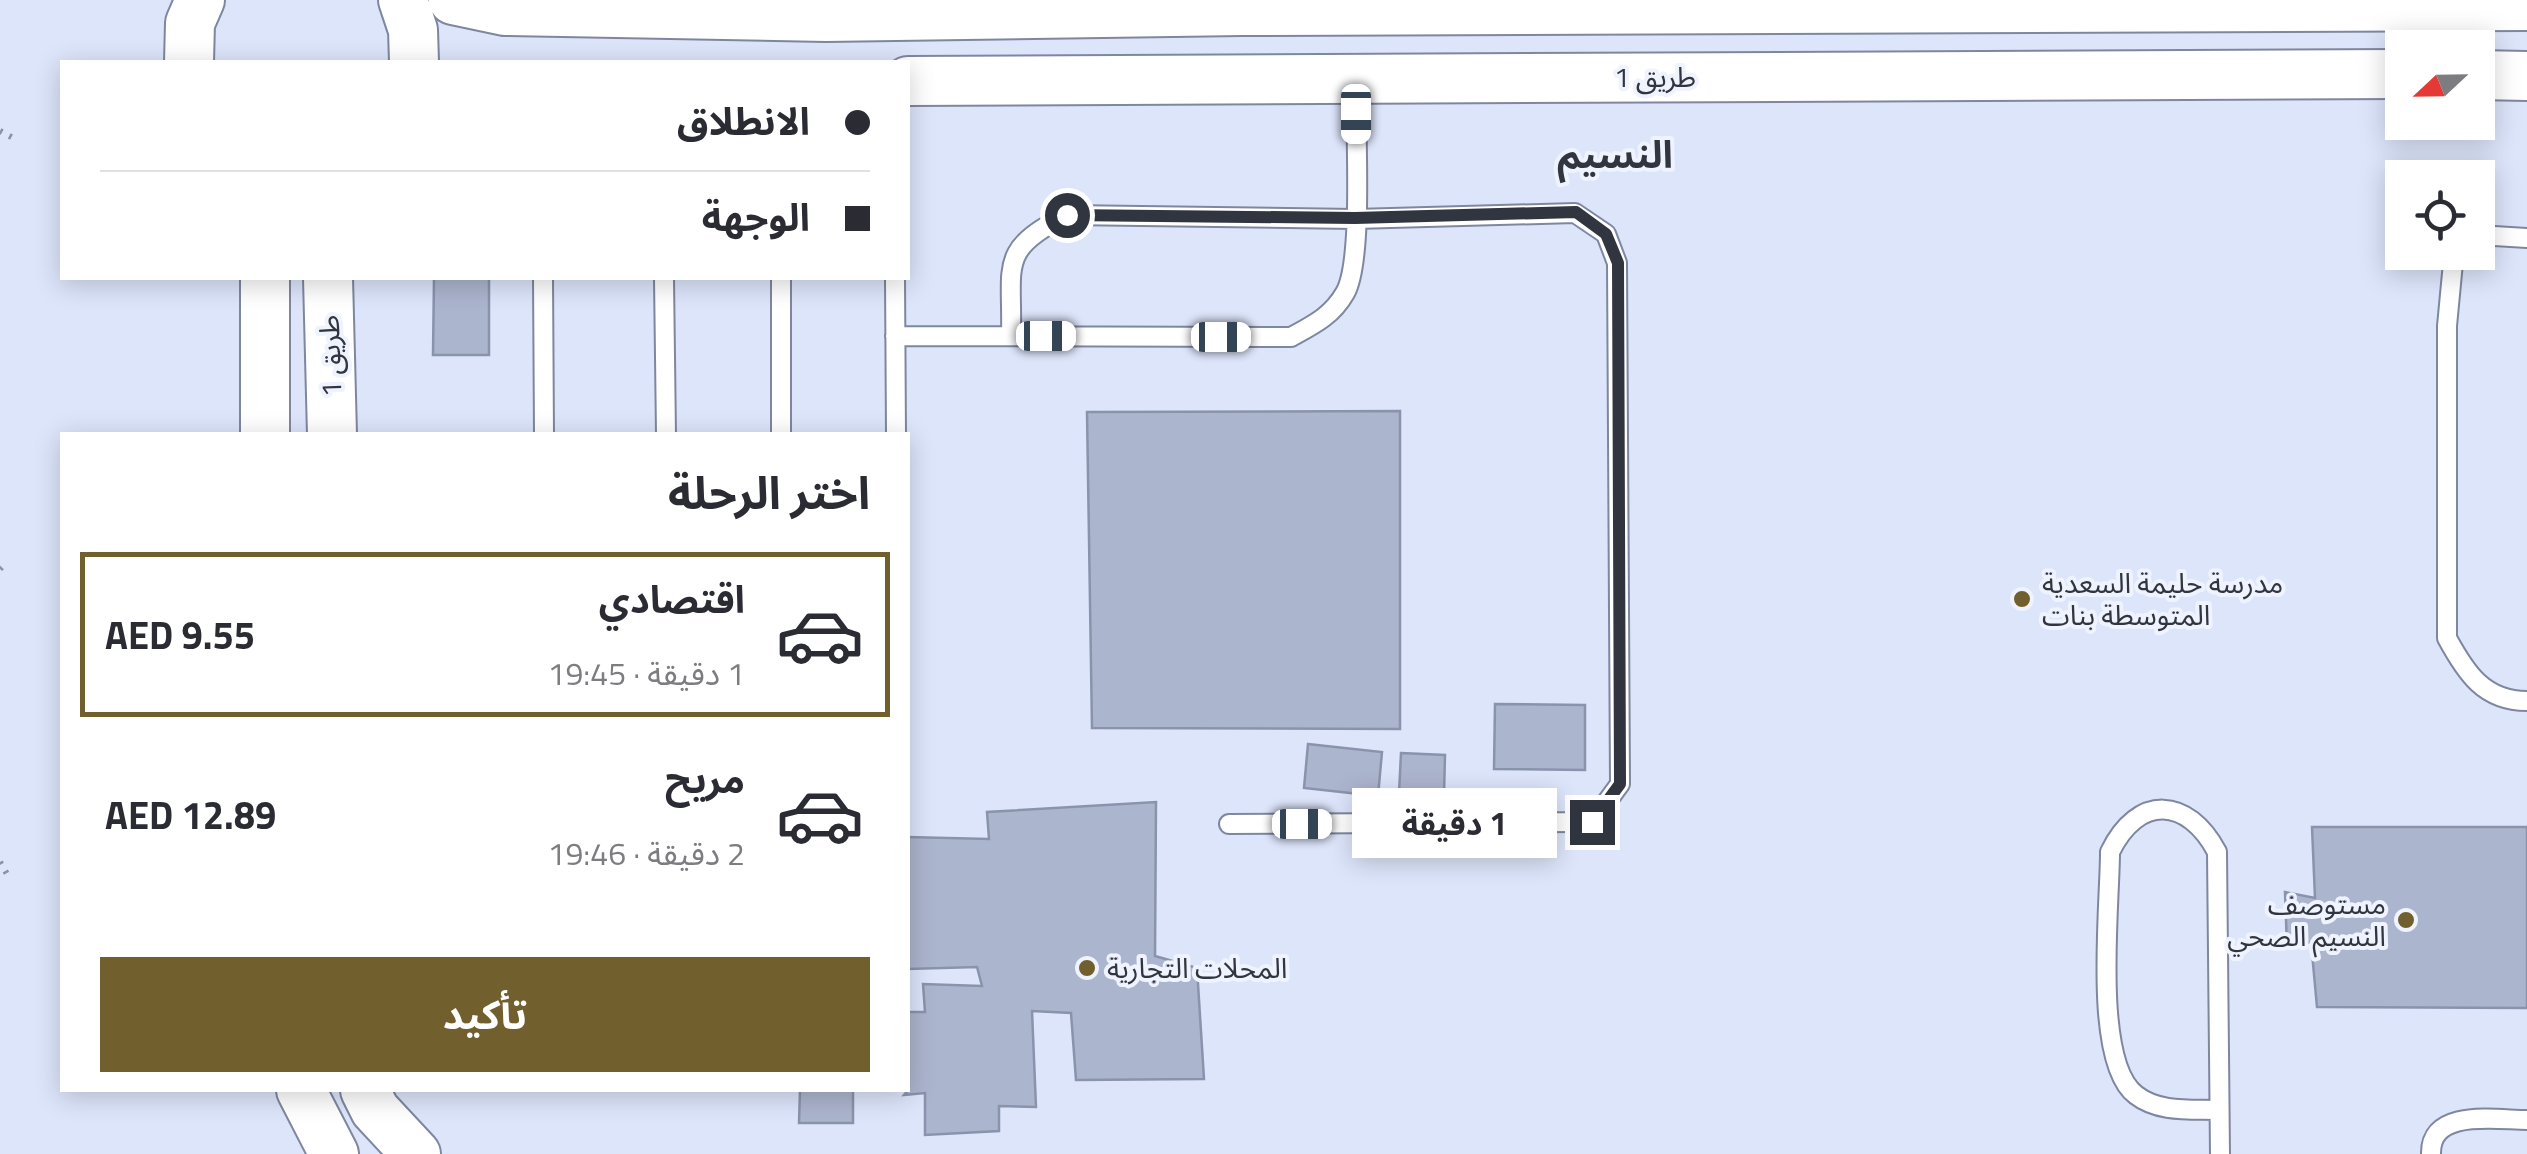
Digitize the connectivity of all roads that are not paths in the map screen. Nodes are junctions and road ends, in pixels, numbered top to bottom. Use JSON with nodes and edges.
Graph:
{"nodes":[{"id":1,"x":200,"y":0,"type":"edge"},
{"id":2,"x":403,"y":0,"type":"edge"},
{"id":3,"x":454,"y":0,"type":"edge"},
{"id":4,"x":1176,"y":6,"type":"edge"},
{"id":5,"x":1888,"y":6,"type":"edge"},
{"id":6,"x":2527,"y":6,"type":"edge"},
{"id":7,"x":189,"y":60,"type":"edge"},
{"id":8,"x":414,"y":60,"type":"edge"},
{"id":9,"x":2385,"y":74,"type":"edge"},
{"id":10,"x":2495,"y":76,"type":"edge"},
{"id":11,"x":2527,"y":76,"type":"edge"},
{"id":12,"x":1356,"y":79,"type":"junction"},
{"id":13,"x":910,"y":81,"type":"edge"},
{"id":14,"x":1355,"y":218,"type":"junction"},
{"id":15,"x":2495,"y":237,"type":"edge"},
{"id":16,"x":2527,"y":238,"type":"edge"},
{"id":17,"x":2452,"y":270,"type":"edge"},
{"id":18,"x":265,"y":280,"type":"edge"},
{"id":19,"x":328,"y":280,"type":"edge"},
{"id":20,"x":543,"y":280,"type":"edge"},
{"id":21,"x":664,"y":280,"type":"edge"},
{"id":22,"x":781,"y":280,"type":"edge"},
{"id":23,"x":895,"y":280,"type":"edge"},
{"id":24,"x":895,"y":336,"type":"junction"},
{"id":25,"x":1011,"y":336,"type":"junction"},
{"id":26,"x":265,"y":432,"type":"edge"},
{"id":27,"x":332,"y":432,"type":"edge"},
{"id":28,"x":544,"y":432,"type":"edge"},
{"id":29,"x":666,"y":432,"type":"edge"},
{"id":30,"x":781,"y":432,"type":"edge"},
{"id":31,"x":896,"y":432,"type":"edge"},
{"id":32,"x":2527,"y":702,"type":"edge"},
{"id":33,"x":1229,"y":824,"type":"dead end"},
{"id":34,"x":302,"y":1092,"type":"edge"},
{"id":35,"x":366,"y":1092,"type":"edge"},
{"id":36,"x":2219,"y":1110,"type":"junction"},
{"id":37,"x":2527,"y":1120,"type":"edge"},
{"id":38,"x":334,"y":1154,"type":"edge"},
{"id":39,"x":416,"y":1154,"type":"edge"},
{"id":40,"x":2220,"y":1154,"type":"edge"},
{"id":41,"x":2431,"y":1154,"type":"edge"}],
"edges":[{"from":1,"to":7,"type":"street"},
{"from":2,"to":8,"type":"street"},
{"from":3,"to":4,"type":"street"},
{"from":4,"to":5,"type":"street"},
{"from":5,"to":6,"type":"street"},
{"from":9,"to":12,"type":"street","name":"طريق 1"},
{"from":10,"to":11,"type":"street"},
{"from":12,"to":13,"type":"street","name":"طريق 1"},
{"from":12,"to":14,"type":"lane"},
{"from":14,"to":25,"type":"lane"},
{"from":14,"to":25,"type":"lane"},
{"from":14,"to":33,"type":"lane"},
{"from":15,"to":16,"type":"lane"},
{"from":17,"to":32,"type":"lane"},
{"from":18,"to":26,"type":"street"},
{"from":19,"to":27,"type":"street","name":"طريق 1"},
{"from":20,"to":28,"type":"lane"},
{"from":21,"to":29,"type":"lane"},
{"from":22,"to":30,"type":"lane"},
{"from":23,"to":24,"type":"lane"},
{"from":24,"to":25,"type":"lane"},
{"from":24,"to":31,"type":"lane"},
{"from":34,"to":38,"type":"street"},
{"from":35,"to":39,"type":"street"},
{"from":36,"to":36,"type":"lane"},
{"from":36,"to":40,"type":"lane"},
{"from":37,"to":41,"type":"lane"}]}
